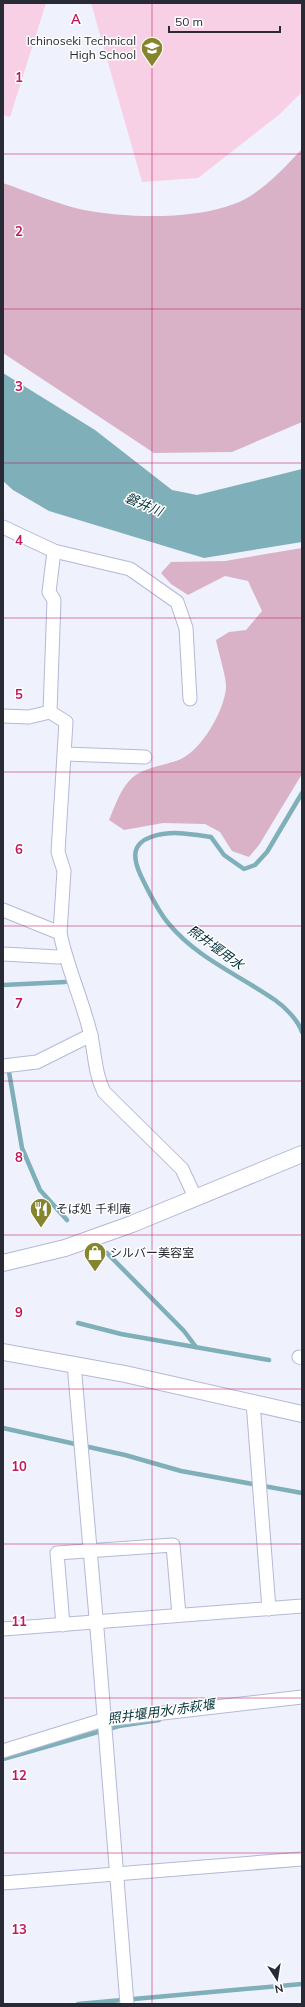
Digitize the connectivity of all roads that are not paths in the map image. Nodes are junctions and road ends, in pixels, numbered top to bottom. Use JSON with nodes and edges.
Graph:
{"nodes":[{"id":1,"x":3,"y":527,"type":"edge"},
{"id":2,"x":54,"y":551,"type":"junction"},
{"id":3,"x":190,"y":699,"type":"dead end"},
{"id":4,"x":50,"y":712,"type":"junction"},
{"id":5,"x":3,"y":716,"type":"edge"},
{"id":6,"x":64,"y":754,"type":"junction"},
{"id":7,"x":145,"y":757,"type":"dead end"},
{"id":8,"x":3,"y":910,"type":"edge"},
{"id":9,"x":60,"y":933,"type":"junction"},
{"id":10,"x":3,"y":954,"type":"edge"},
{"id":11,"x":65,"y":955,"type":"junction"},
{"id":12,"x":91,"y":1035,"type":"junction"},
{"id":13,"x":3,"y":1066,"type":"edge"},
{"id":14,"x":302,"y":1154,"type":"edge"},
{"id":15,"x":195,"y":1197,"type":"junction"},
{"id":16,"x":3,"y":1263,"type":"edge"},
{"id":17,"x":3,"y":1352,"type":"edge"},
{"id":18,"x":74,"y":1364,"type":"junction"},
{"id":19,"x":253,"y":1402,"type":"junction"},
{"id":20,"x":302,"y":1414,"type":"edge"},
{"id":21,"x":91,"y":1551,"type":"junction"},
{"id":22,"x":302,"y":1606,"type":"edge"},
{"id":23,"x":269,"y":1609,"type":"junction"},
{"id":24,"x":179,"y":1615,"type":"junction"},
{"id":25,"x":97,"y":1622,"type":"junction"},
{"id":26,"x":63,"y":1625,"type":"junction"},
{"id":27,"x":3,"y":1629,"type":"edge"},
{"id":28,"x":302,"y":1697,"type":"edge"},
{"id":29,"x":103,"y":1720,"type":"junction"},
{"id":30,"x":3,"y":1751,"type":"edge"},
{"id":31,"x":302,"y":1859,"type":"edge"},
{"id":32,"x":117,"y":1874,"type":"junction"},
{"id":33,"x":3,"y":1882,"type":"edge"},
{"id":34,"x":127,"y":2004,"type":"edge"}],
"edges":[{"from":1,"to":2,"type":"street"},
{"from":2,"to":3,"type":"street"},
{"from":2,"to":4,"type":"street"},
{"from":4,"to":5,"type":"street"},
{"from":4,"to":6,"type":"street"},
{"from":6,"to":7,"type":"street"},
{"from":6,"to":9,"type":"street"},
{"from":8,"to":9,"type":"street"},
{"from":9,"to":11,"type":"street"},
{"from":10,"to":11,"type":"street"},
{"from":11,"to":12,"type":"street"},
{"from":12,"to":13,"type":"street"},
{"from":12,"to":15,"type":"street"},
{"from":14,"to":15,"type":"street"},
{"from":15,"to":16,"type":"street"},
{"from":17,"to":18,"type":"street"},
{"from":18,"to":19,"type":"street"},
{"from":18,"to":21,"type":"street"},
{"from":19,"to":20,"type":"street"},
{"from":19,"to":23,"type":"street"},
{"from":21,"to":24,"type":"street"},
{"from":21,"to":25,"type":"street"},
{"from":21,"to":26,"type":"street"},
{"from":22,"to":23,"type":"street"},
{"from":23,"to":24,"type":"street"},
{"from":24,"to":25,"type":"street"},
{"from":25,"to":26,"type":"street"},
{"from":25,"to":29,"type":"street"},
{"from":26,"to":27,"type":"street"},
{"from":28,"to":29,"type":"street"},
{"from":29,"to":30,"type":"street"},
{"from":29,"to":32,"type":"street"},
{"from":31,"to":32,"type":"street"},
{"from":32,"to":33,"type":"street"},
{"from":32,"to":34,"type":"street"}]}
